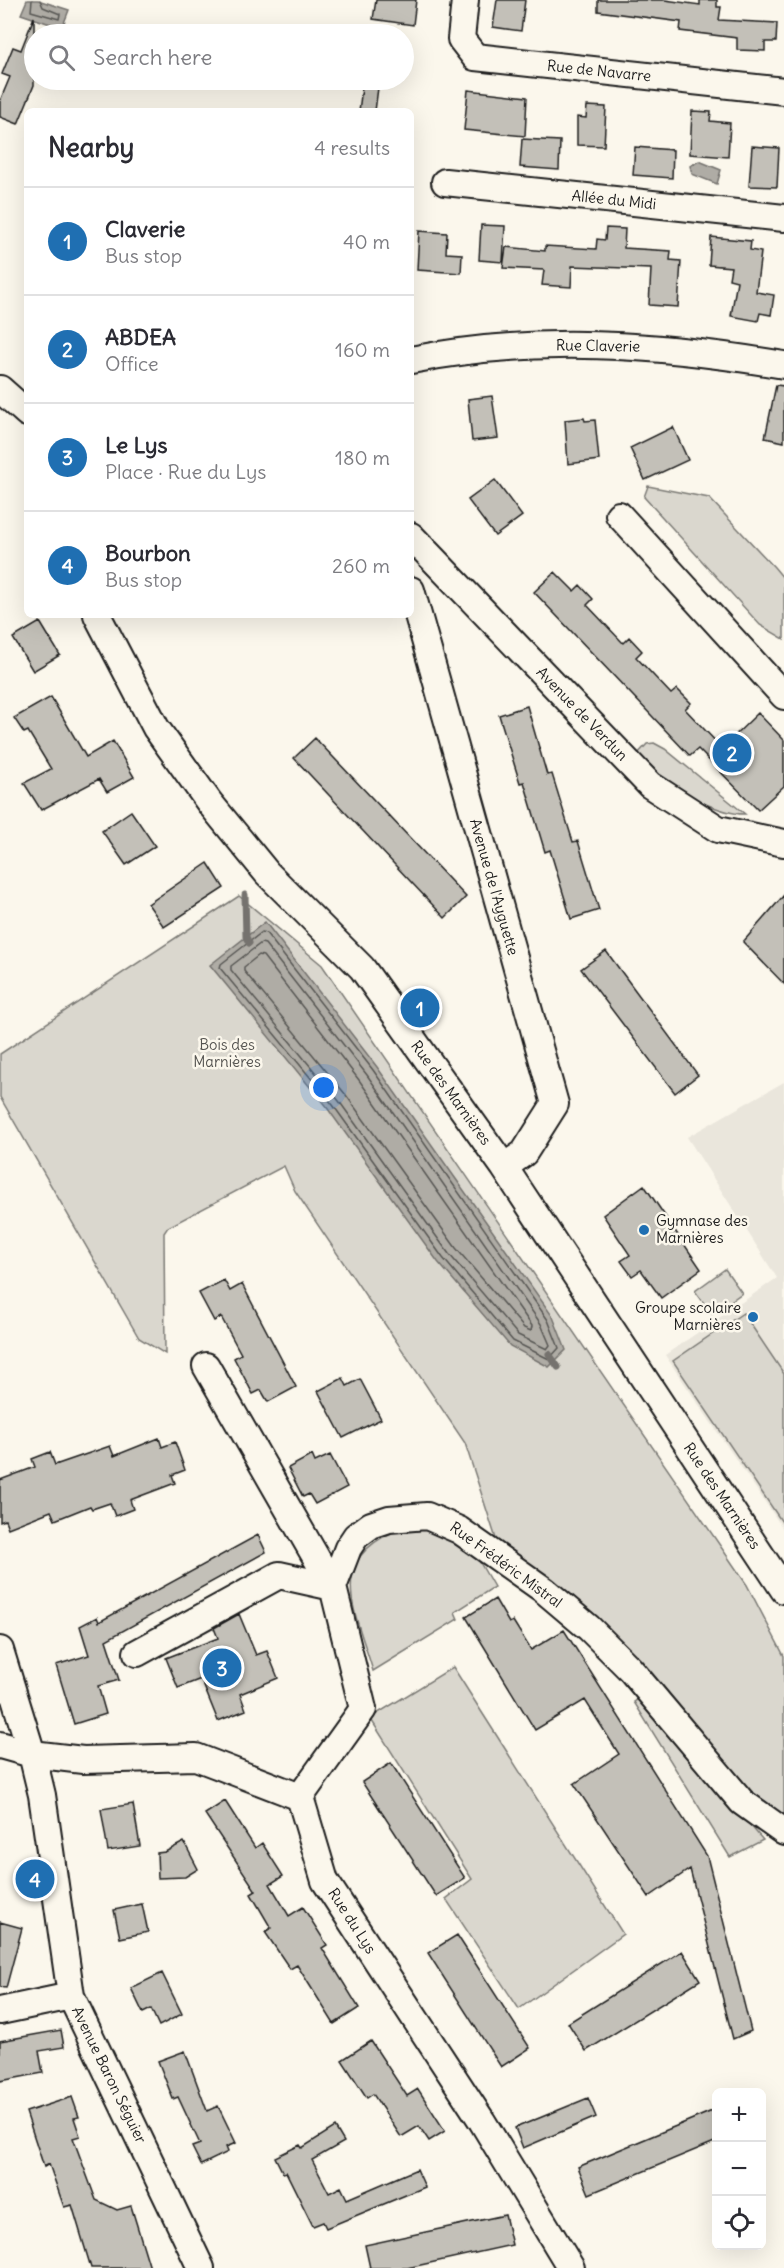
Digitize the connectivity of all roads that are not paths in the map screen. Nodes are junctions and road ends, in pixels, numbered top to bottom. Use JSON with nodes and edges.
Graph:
{"nodes":[{"id":1,"x":465,"y":0,"type":"edge"},
{"id":2,"x":784,"y":91,"type":"edge"},
{"id":3,"x":445,"y":182,"type":"dead end"},
{"id":4,"x":784,"y":218,"type":"edge"},
{"id":5,"x":414,"y":359,"type":"edge"},
{"id":6,"x":784,"y":365,"type":"edge"},
{"id":7,"x":0,"y":389,"type":"edge"},
{"id":8,"x":24,"y":410,"type":"edge"},
{"id":9,"x":619,"y":515,"type":"dead end"},
{"id":10,"x":414,"y":539,"type":"edge"},
{"id":11,"x":414,"y":601,"type":"edge"},
{"id":12,"x":99,"y":618,"type":"edge"},
{"id":13,"x":784,"y":696,"type":"edge"},
{"id":14,"x":784,"y":843,"type":"edge"},
{"id":15,"x":504,"y":1167,"type":"junction"},
{"id":16,"x":206,"y":1366,"type":"dead end"},
{"id":17,"x":333,"y":1587,"type":"junction"},
{"id":18,"x":784,"y":1590,"type":"edge"},
{"id":19,"x":0,"y":1650,"type":"edge"},
{"id":20,"x":137,"y":1653,"type":"dead end"},
{"id":21,"x":0,"y":1745,"type":"edge"},
{"id":22,"x":33,"y":1754,"type":"junction"},
{"id":23,"x":300,"y":1797,"type":"junction"},
{"id":24,"x":784,"y":1832,"type":"edge"},
{"id":25,"x":71,"y":1996,"type":"junction"},
{"id":26,"x":0,"y":2011,"type":"edge"},
{"id":27,"x":196,"y":2257,"type":"edge"},
{"id":28,"x":571,"y":2268,"type":"edge"}],
"edges":[{"from":1,"to":2,"type":"street","name":"Rue de Navarre"},
{"from":3,"to":4,"type":"street","name":"Allée du Midi"},
{"from":5,"to":6,"type":"street","name":"Rue Claverie"},
{"from":7,"to":8,"type":"street"},
{"from":9,"to":13,"type":"street"},
{"from":10,"to":14,"type":"street","name":"Avenue de Verdun"},
{"from":11,"to":15,"type":"street","name":"Avenue de l'Ayguette"},
{"from":12,"to":15,"type":"street","name":"Rue des Marnières"},
{"from":15,"to":18,"type":"street","name":"Rue des Marnières"},
{"from":16,"to":17,"type":"street"},
{"from":17,"to":20,"type":"street"},
{"from":17,"to":23,"type":"street"},
{"from":17,"to":24,"type":"street","name":"Rue Frédéric Mistral"},
{"from":19,"to":22,"type":"street","name":"Avenue Baron Séguier"},
{"from":21,"to":22,"type":"street"},
{"from":22,"to":23,"type":"street"},
{"from":22,"to":25,"type":"street","name":"Avenue Baron Séguier"},
{"from":23,"to":28,"type":"street","name":"Rue du Lys"},
{"from":25,"to":26,"type":"street"},
{"from":25,"to":27,"type":"street","name":"Avenue Baron Séguier"}]}
